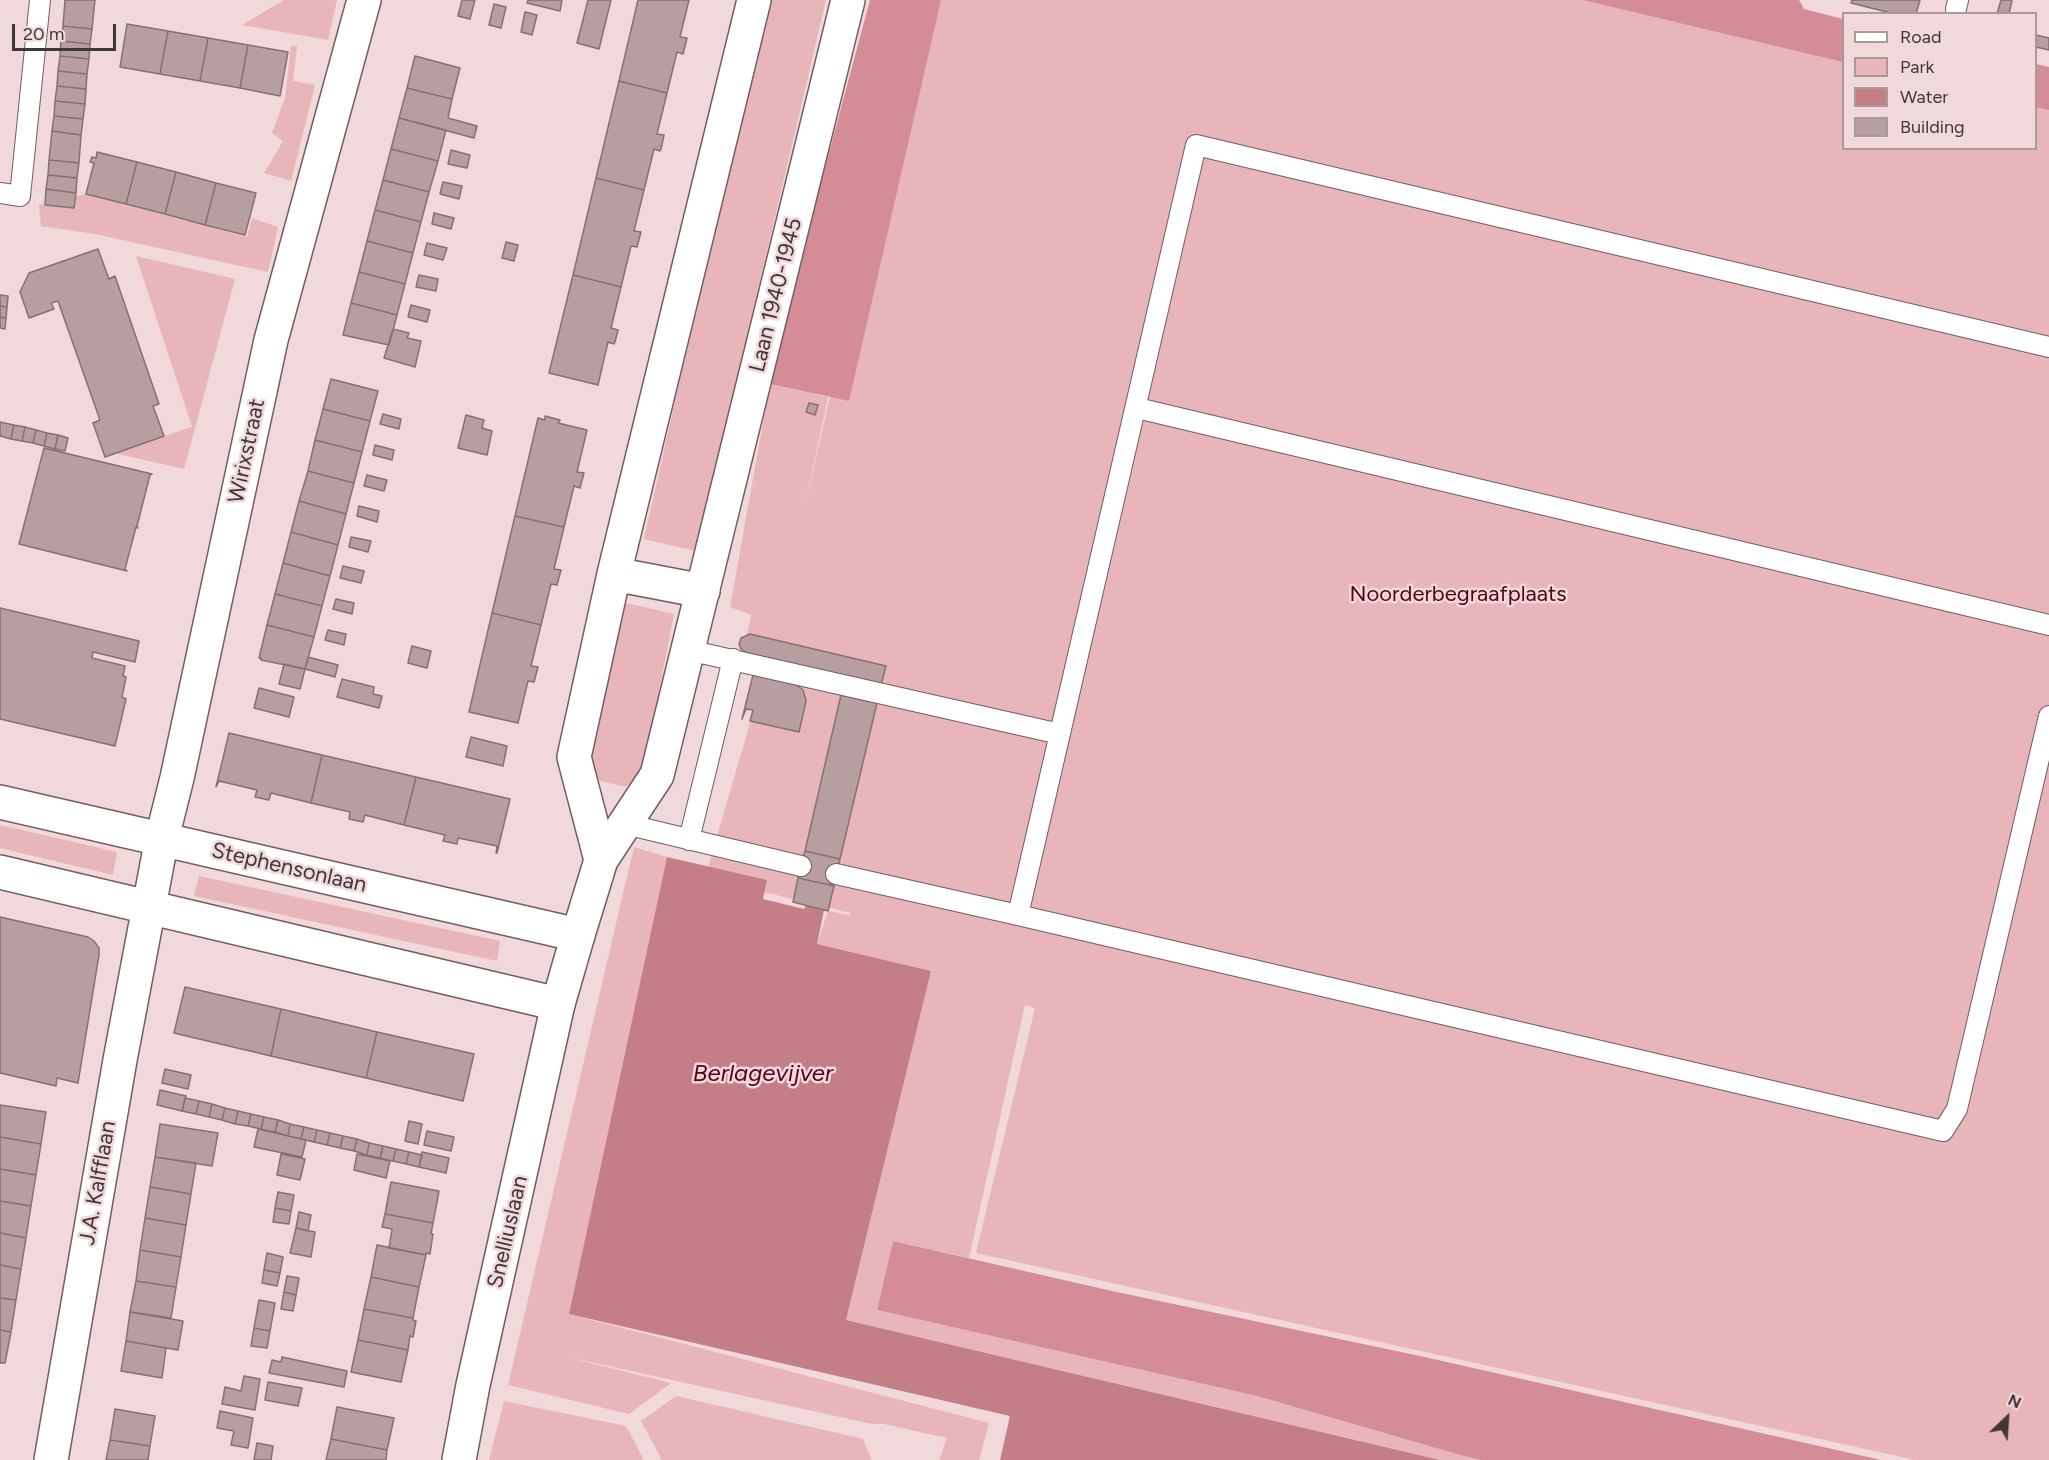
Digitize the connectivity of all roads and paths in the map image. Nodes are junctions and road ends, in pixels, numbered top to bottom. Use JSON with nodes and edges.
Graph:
{"nodes":[{"id":1,"x":40,"y":0,"type":"edge"},
{"id":2,"x":364,"y":0,"type":"edge"},
{"id":3,"x":754,"y":0,"type":"edge"},
{"id":4,"x":848,"y":0,"type":"edge"},
{"id":5,"x":0,"y":193,"type":"edge"},
{"id":6,"x":2049,"y":347,"type":"edge"},
{"id":7,"x":1137,"y":408,"type":"junction"},
{"id":8,"x":614,"y":574,"type":"junction"},
{"id":9,"x":703,"y":591,"type":"junction"},
{"id":10,"x":2049,"y":625,"type":"edge"},
{"id":11,"x":688,"y":650,"type":"junction"},
{"id":12,"x":733,"y":659,"type":"junction"},
{"id":13,"x":2049,"y":716,"type":"edge"},
{"id":14,"x":1060,"y":734,"type":"junction"},
{"id":15,"x":0,"y":802,"type":"edge"},
{"id":16,"x":625,"y":824,"type":"junction"},
{"id":17,"x":162,"y":838,"type":"junction"},
{"id":18,"x":689,"y":840,"type":"junction"},
{"id":19,"x":601,"y":860,"type":"junction"},
{"id":20,"x":801,"y":866,"type":"dead end"},
{"id":21,"x":0,"y":872,"type":"edge"},
{"id":22,"x":836,"y":874,"type":"dead end"},
{"id":23,"x":148,"y":907,"type":"junction"},
{"id":24,"x":1018,"y":915,"type":"junction"},
{"id":25,"x":578,"y":935,"type":"junction"},
{"id":26,"x":558,"y":1004,"type":"junction"},
{"id":27,"x":51,"y":1460,"type":"edge"},
{"id":28,"x":459,"y":1460,"type":"edge"}],
"edges":[{"from":1,"to":5,"type":"lane"},
{"from":2,"to":17,"type":"street","name":"Wirixstraat"},
{"from":3,"to":8,"type":"street"},
{"from":4,"to":9,"type":"street","name":"Laan 1940-1945"},
{"from":6,"to":7,"type":"lane"},
{"from":7,"to":10,"type":"lane"},
{"from":7,"to":14,"type":"lane"},
{"from":8,"to":9,"type":"street"},
{"from":8,"to":19,"type":"street"},
{"from":9,"to":11,"type":"street","name":"Laan 1940-1945"},
{"from":11,"to":12,"type":"lane"},
{"from":11,"to":16,"type":"street","name":"Laan 1940-1945"},
{"from":12,"to":14,"type":"lane"},
{"from":12,"to":18,"type":"lane"},
{"from":13,"to":24,"type":"lane"},
{"from":14,"to":24,"type":"lane"},
{"from":15,"to":17,"type":"street","name":"Stephensonlaan"},
{"from":16,"to":18,"type":"lane"},
{"from":16,"to":19,"type":"street","name":"Laan 1940-1945"},
{"from":17,"to":23,"type":"street","name":"Wirixstraat"},
{"from":17,"to":25,"type":"street","name":"Stephensonlaan"},
{"from":18,"to":20,"type":"lane"},
{"from":19,"to":25,"type":"street","name":"Laan 1940-1945"},
{"from":21,"to":23,"type":"street"},
{"from":22,"to":24,"type":"lane"},
{"from":23,"to":26,"type":"street"},
{"from":23,"to":27,"type":"street","name":"J.A. Kalfflaan"},
{"from":25,"to":26,"type":"street","name":"Laan 1940-1945"},
{"from":26,"to":28,"type":"street","name":"Snelliuslaan"}]}
